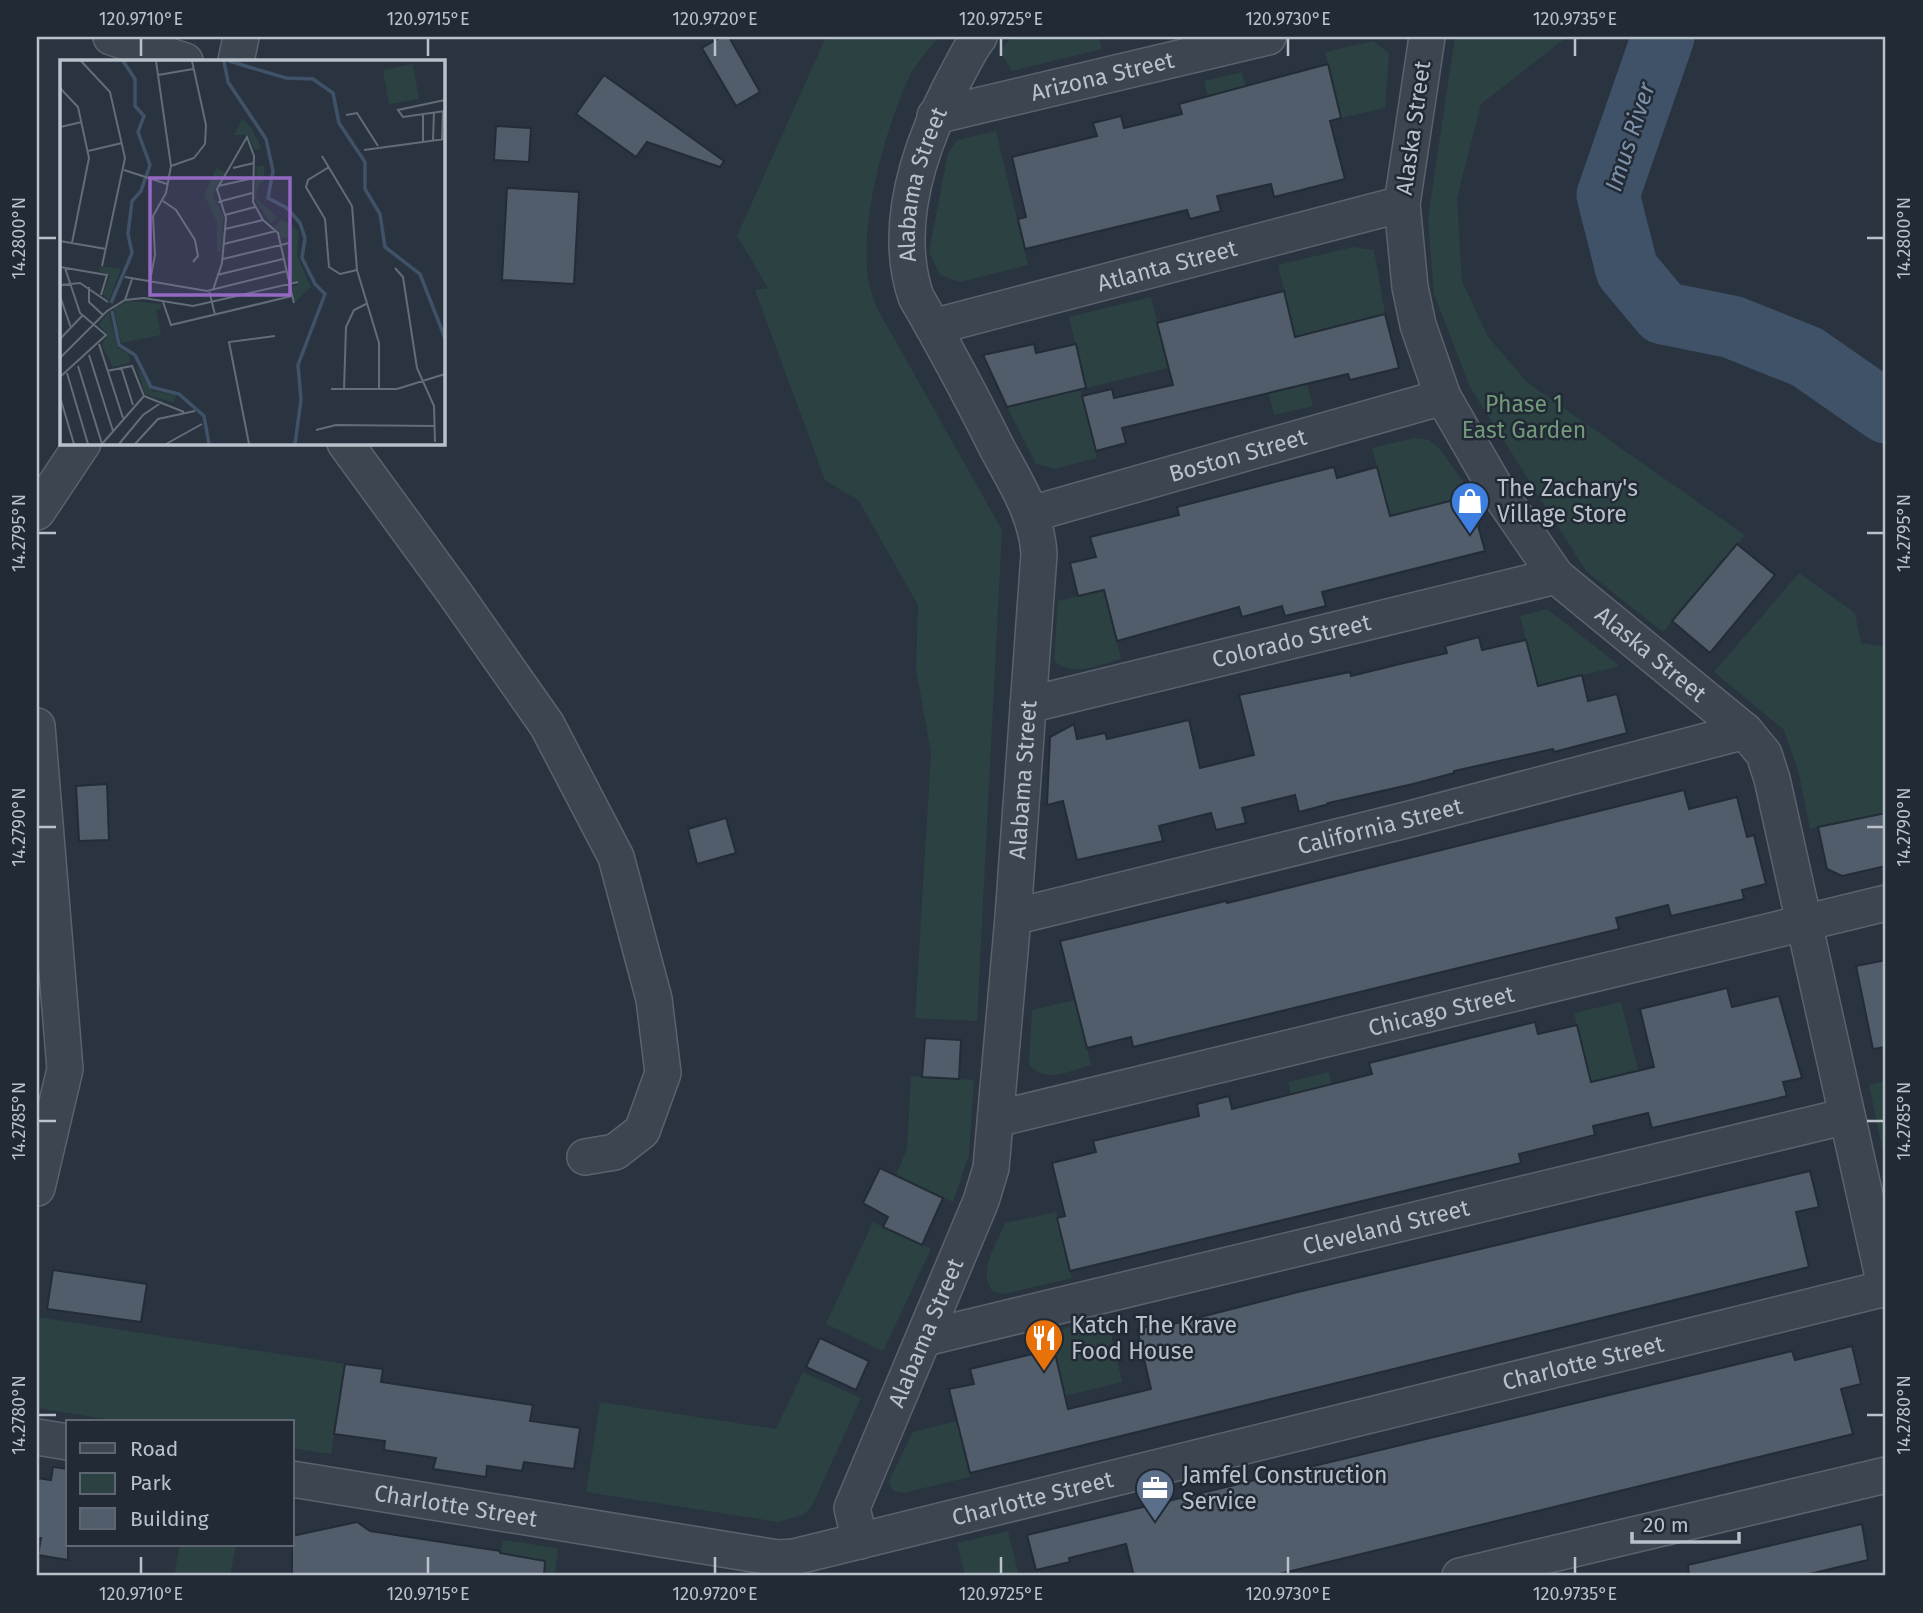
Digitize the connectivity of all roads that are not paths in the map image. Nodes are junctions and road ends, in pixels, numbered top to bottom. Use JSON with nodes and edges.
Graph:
{"nodes":[{"id":1,"x":111,"y":37,"type":"edge"},
{"id":2,"x":241,"y":37,"type":"edge"},
{"id":3,"x":979,"y":37,"type":"edge"},
{"id":4,"x":1268,"y":37,"type":"edge"},
{"id":5,"x":1427,"y":37,"type":"edge"},
{"id":6,"x":182,"y":60,"type":"edge"},
{"id":7,"x":236,"y":60,"type":"edge"},
{"id":8,"x":936,"y":117,"type":"junction"},
{"id":9,"x":1402,"y":204,"type":"junction"},
{"id":10,"x":933,"y":327,"type":"junction"},
{"id":11,"x":1443,"y":397,"type":"junction"},
{"id":12,"x":82,"y":444,"type":"edge"},
{"id":13,"x":346,"y":444,"type":"edge"},
{"id":14,"x":37,"y":512,"type":"edge"},
{"id":15,"x":1031,"y":514,"type":"junction"},
{"id":16,"x":1556,"y":576,"type":"junction"},
{"id":17,"x":1028,"y":705,"type":"junction"},
{"id":18,"x":37,"y":726,"type":"edge"},
{"id":19,"x":1745,"y":732,"type":"junction"},
{"id":20,"x":1886,"y":903,"type":"edge"},
{"id":21,"x":1013,"y":917,"type":"junction"},
{"id":22,"x":1804,"y":923,"type":"junction"},
{"id":23,"x":1847,"y":1116,"type":"junction"},
{"id":24,"x":996,"y":1119,"type":"junction"},
{"id":25,"x":585,"y":1157,"type":"dead end"},
{"id":26,"x":37,"y":1188,"type":"edge"},
{"id":27,"x":1886,"y":1289,"type":"edge"},
{"id":28,"x":925,"y":1338,"type":"junction"},
{"id":29,"x":37,"y":1437,"type":"edge"},
{"id":30,"x":66,"y":1442,"type":"edge"},
{"id":31,"x":1886,"y":1475,"type":"edge"},
{"id":32,"x":294,"y":1479,"type":"edge"},
{"id":33,"x":860,"y":1541,"type":"junction"},
{"id":34,"x":815,"y":1565,"type":"edge"},
{"id":35,"x":1460,"y":1576,"type":"edge"}],
"edges":[{"from":1,"to":6,"type":"street"},
{"from":2,"to":7,"type":"street"},
{"from":3,"to":8,"type":"street","name":"Alabama Street"},
{"from":4,"to":8,"type":"street","name":"Arizona Street"},
{"from":5,"to":9,"type":"street","name":"Alaska Street"},
{"from":8,"to":10,"type":"street","name":"Alabama Street"},
{"from":9,"to":10,"type":"street","name":"Atlanta Street"},
{"from":9,"to":11,"type":"street","name":"Alaska Street"},
{"from":10,"to":15,"type":"street","name":"Alabama Street"},
{"from":11,"to":15,"type":"street","name":"Boston Street"},
{"from":11,"to":16,"type":"street","name":"Alaska Street"},
{"from":12,"to":14,"type":"street"},
{"from":13,"to":25,"type":"street"},
{"from":15,"to":17,"type":"street","name":"Alabama Street"},
{"from":16,"to":17,"type":"street","name":"Colorado Street"},
{"from":16,"to":19,"type":"street","name":"Alaska Street"},
{"from":17,"to":21,"type":"street","name":"Alabama Street"},
{"from":18,"to":26,"type":"street"},
{"from":19,"to":21,"type":"street","name":"California Street"},
{"from":19,"to":22,"type":"street","name":"Alaska Street"},
{"from":20,"to":22,"type":"street","name":"Chicago Street"},
{"from":21,"to":24,"type":"street","name":"Alabama Street"},
{"from":22,"to":23,"type":"street","name":"Alaska Street"},
{"from":22,"to":24,"type":"street","name":"Chicago Street"},
{"from":23,"to":27,"type":"street","name":"Alaska Street"},
{"from":23,"to":28,"type":"street","name":"Cleveland Street"},
{"from":24,"to":28,"type":"street","name":"Alabama Street"},
{"from":27,"to":33,"type":"street","name":"Charlotte Street"},
{"from":28,"to":33,"type":"street","name":"Alabama Street"},
{"from":29,"to":30,"type":"street"},
{"from":31,"to":35,"type":"street"},
{"from":32,"to":34,"type":"street","name":"Charlotte Street"},
{"from":33,"to":34,"type":"street","name":"Charlotte Street"}]}
